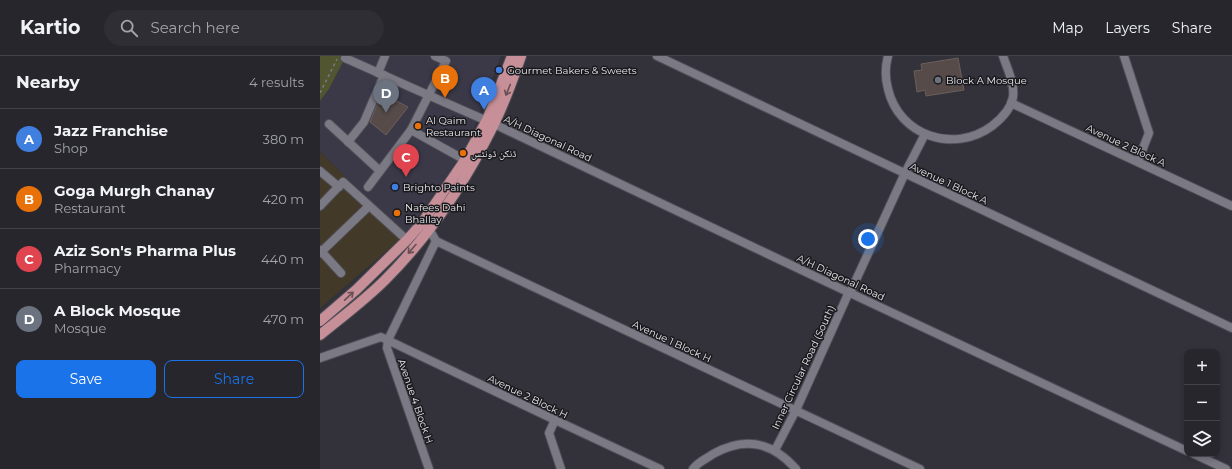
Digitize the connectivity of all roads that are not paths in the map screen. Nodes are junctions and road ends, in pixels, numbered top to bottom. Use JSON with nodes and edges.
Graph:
{"nodes":[{"id":1,"x":385,"y":56,"type":"edge"},
{"id":2,"x":436,"y":56,"type":"edge"},
{"id":3,"x":512,"y":56,"type":"edge"},
{"id":4,"x":521,"y":56,"type":"edge"},
{"id":5,"x":657,"y":56,"type":"edge"},
{"id":6,"x":888,"y":56,"type":"edge"},
{"id":7,"x":1002,"y":56,"type":"edge"},
{"id":8,"x":1124,"y":56,"type":"edge"},
{"id":9,"x":342,"y":57,"type":"edge"},
{"id":10,"x":381,"y":74,"type":"junction"},
{"id":11,"x":428,"y":95,"type":"junction"},
{"id":12,"x":1011,"y":103,"type":"junction"},
{"id":13,"x":491,"y":122,"type":"junction"},
{"id":14,"x":329,"y":124,"type":"dead end"},
{"id":15,"x":411,"y":130,"type":"junction"},
{"id":16,"x":925,"y":134,"type":"junction"},
{"id":17,"x":348,"y":142,"type":"junction"},
{"id":18,"x":465,"y":160,"type":"junction"},
{"id":19,"x":1138,"y":161,"type":"junction"},
{"id":20,"x":320,"y":171,"type":"edge"},
{"id":21,"x":380,"y":171,"type":"junction"},
{"id":22,"x":905,"y":173,"type":"junction"},
{"id":23,"x":339,"y":187,"type":"junction"},
{"id":24,"x":368,"y":187,"type":"dead end"},
{"id":25,"x":320,"y":206,"type":"edge"},
{"id":26,"x":369,"y":206,"type":"junction"},
{"id":27,"x":1232,"y":206,"type":"edge"},
{"id":28,"x":426,"y":226,"type":"junction"},
{"id":29,"x":407,"y":240,"type":"junction"},
{"id":30,"x":436,"y":241,"type":"junction"},
{"id":31,"x":320,"y":252,"type":"edge"},
{"id":32,"x":341,"y":273,"type":"dead end"},
{"id":33,"x":850,"y":293,"type":"junction"},
{"id":34,"x":320,"y":321,"type":"edge"},
{"id":35,"x":1232,"y":328,"type":"edge"},
{"id":36,"x":320,"y":335,"type":"edge"},
{"id":37,"x":388,"y":340,"type":"junction"},
{"id":38,"x":320,"y":358,"type":"edge"},
{"id":39,"x":796,"y":410,"type":"junction"},
{"id":40,"x":555,"y":420,"type":"junction"},
{"id":41,"x":775,"y":450,"type":"junction"},
{"id":42,"x":1184,"y":450,"type":"edge"},
{"id":43,"x":1200,"y":457,"type":"edge"},
{"id":44,"x":429,"y":469,"type":"edge"},
{"id":45,"x":561,"y":469,"type":"edge"},
{"id":46,"x":660,"y":469,"type":"edge"},
{"id":47,"x":694,"y":469,"type":"edge"},
{"id":48,"x":796,"y":469,"type":"edge"},
{"id":49,"x":920,"y":469,"type":"edge"},
{"id":50,"x":1226,"y":469,"type":"edge"}],
"edges":[{"from":1,"to":10,"type":"street"},
{"from":2,"to":11,"type":"street"},
{"from":3,"to":13,"type":"main road"},
{"from":4,"to":13,"type":"main road","one_way":true},
{"from":5,"to":22,"type":"street","name":"Avenue 1 Block A"},
{"from":6,"to":16,"type":"street"},
{"from":7,"to":12,"type":"street"},
{"from":8,"to":19,"type":"street"},
{"from":9,"to":10,"type":"street","name":"A/H Diagonal Road"},
{"from":10,"to":11,"type":"street","name":"A/H Diagonal Road"},
{"from":10,"to":17,"type":"street"},
{"from":11,"to":13,"type":"street","name":"A/H Diagonal Road"},
{"from":11,"to":15,"type":"street"},
{"from":12,"to":16,"type":"street"},
{"from":12,"to":19,"type":"street","name":"Avenue 2 Block A"},
{"from":13,"to":18,"type":"main road"},
{"from":13,"to":28,"type":"main road"},
{"from":13,"to":33,"type":"street","name":"A/H Diagonal Road"},
{"from":14,"to":17,"type":"street"},
{"from":15,"to":18,"type":"street"},
{"from":15,"to":21,"type":"street"},
{"from":16,"to":22,"type":"street","name":"Inner Circular Road (South)"},
{"from":17,"to":21,"type":"street"},
{"from":18,"to":28,"type":"main road"},
{"from":19,"to":27,"type":"street","name":"Avenue 2 Block A"},
{"from":20,"to":23,"type":"street"},
{"from":21,"to":24,"type":"street"},
{"from":22,"to":33,"type":"street","name":"Inner Circular Road (South)"},
{"from":22,"to":35,"type":"street","name":"Avenue 1 Block A"},
{"from":23,"to":25,"type":"street"},
{"from":23,"to":26,"type":"street"},
{"from":26,"to":29,"type":"street"},
{"from":26,"to":31,"type":"street"},
{"from":28,"to":29,"type":"main road"},
{"from":28,"to":30,"type":"street"},
{"from":28,"to":36,"type":"main road","one_way":true},
{"from":34,"to":29,"type":"main road","one_way":true},
{"from":30,"to":37,"type":"street"},
{"from":30,"to":39,"type":"street","name":"Avenue 1 Block H"},
{"from":31,"to":32,"type":"street"},
{"from":33,"to":39,"type":"street","name":"Inner Circular Road (South)"},
{"from":33,"to":42,"type":"street","name":"A/H Diagonal Road"},
{"from":37,"to":38,"type":"street"},
{"from":37,"to":40,"type":"street","name":"Avenue 2 Block H"},
{"from":37,"to":44,"type":"street","name":"Avenue 4 Block H"},
{"from":39,"to":41,"type":"street","name":"Inner Circular Road (South)"},
{"from":39,"to":49,"type":"street","name":"Avenue 1 Block H"},
{"from":40,"to":45,"type":"street"},
{"from":40,"to":46,"type":"street","name":"Avenue 2 Block H"},
{"from":41,"to":47,"type":"street"},
{"from":41,"to":48,"type":"street"},
{"from":43,"to":50,"type":"street"}]}
